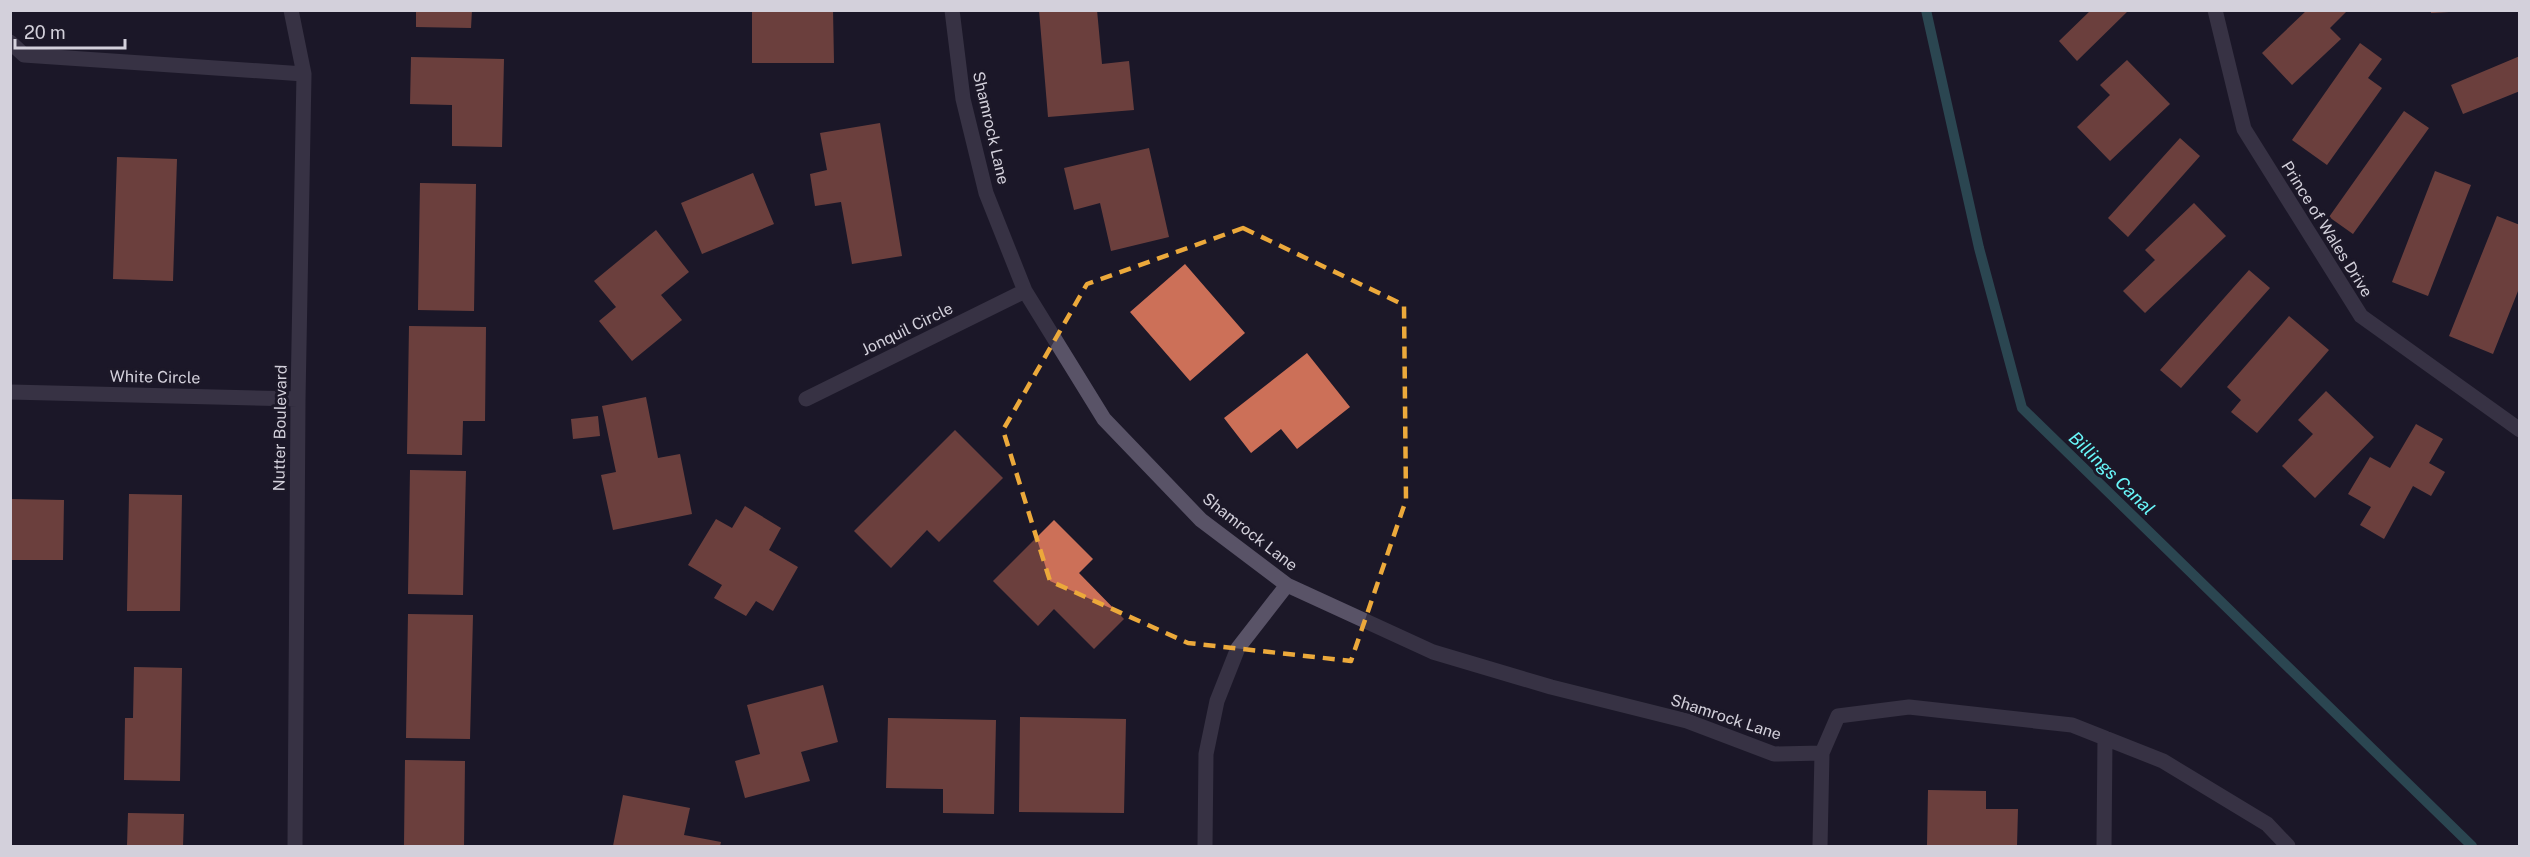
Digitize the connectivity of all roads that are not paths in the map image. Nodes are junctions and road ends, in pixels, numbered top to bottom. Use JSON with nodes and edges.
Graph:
{"nodes":[{"id":1,"x":291,"y":10,"type":"edge"},
{"id":2,"x":952,"y":10,"type":"edge"},
{"id":3,"x":2216,"y":10,"type":"edge"},
{"id":4,"x":10,"y":42,"type":"edge"},
{"id":5,"x":304,"y":74,"type":"junction"},
{"id":6,"x":1025,"y":291,"type":"junction"},
{"id":7,"x":10,"y":392,"type":"edge"},
{"id":8,"x":298,"y":399,"type":"junction"},
{"id":9,"x":806,"y":399,"type":"dead end"},
{"id":10,"x":2520,"y":430,"type":"edge"},
{"id":11,"x":1287,"y":585,"type":"junction"},
{"id":12,"x":2105,"y":738,"type":"junction"},
{"id":13,"x":1822,"y":753,"type":"junction"},
{"id":14,"x":295,"y":846,"type":"edge"},
{"id":15,"x":1204,"y":846,"type":"edge"},
{"id":16,"x":1820,"y":846,"type":"edge"},
{"id":17,"x":2104,"y":846,"type":"edge"},
{"id":18,"x":2288,"y":846,"type":"edge"}],
"edges":[{"from":1,"to":5,"type":"street","name":"Nutter Boulevard"},
{"from":2,"to":6,"type":"street","name":"Shamrock Lane"},
{"from":3,"to":10,"type":"street","name":"Prince of Wales Drive"},
{"from":4,"to":5,"type":"street"},
{"from":5,"to":8,"type":"street","name":"Nutter Boulevard"},
{"from":6,"to":9,"type":"street","name":"Jonquil Circle"},
{"from":6,"to":11,"type":"street","name":"Shamrock Lane"},
{"from":7,"to":8,"type":"street","name":"White Circle"},
{"from":8,"to":14,"type":"street","name":"Nutter Boulevard"},
{"from":11,"to":13,"type":"street","name":"Shamrock Lane"},
{"from":11,"to":15,"type":"street"},
{"from":12,"to":13,"type":"street"},
{"from":12,"to":17,"type":"street"},
{"from":12,"to":18,"type":"street"},
{"from":13,"to":16,"type":"street"}]}
